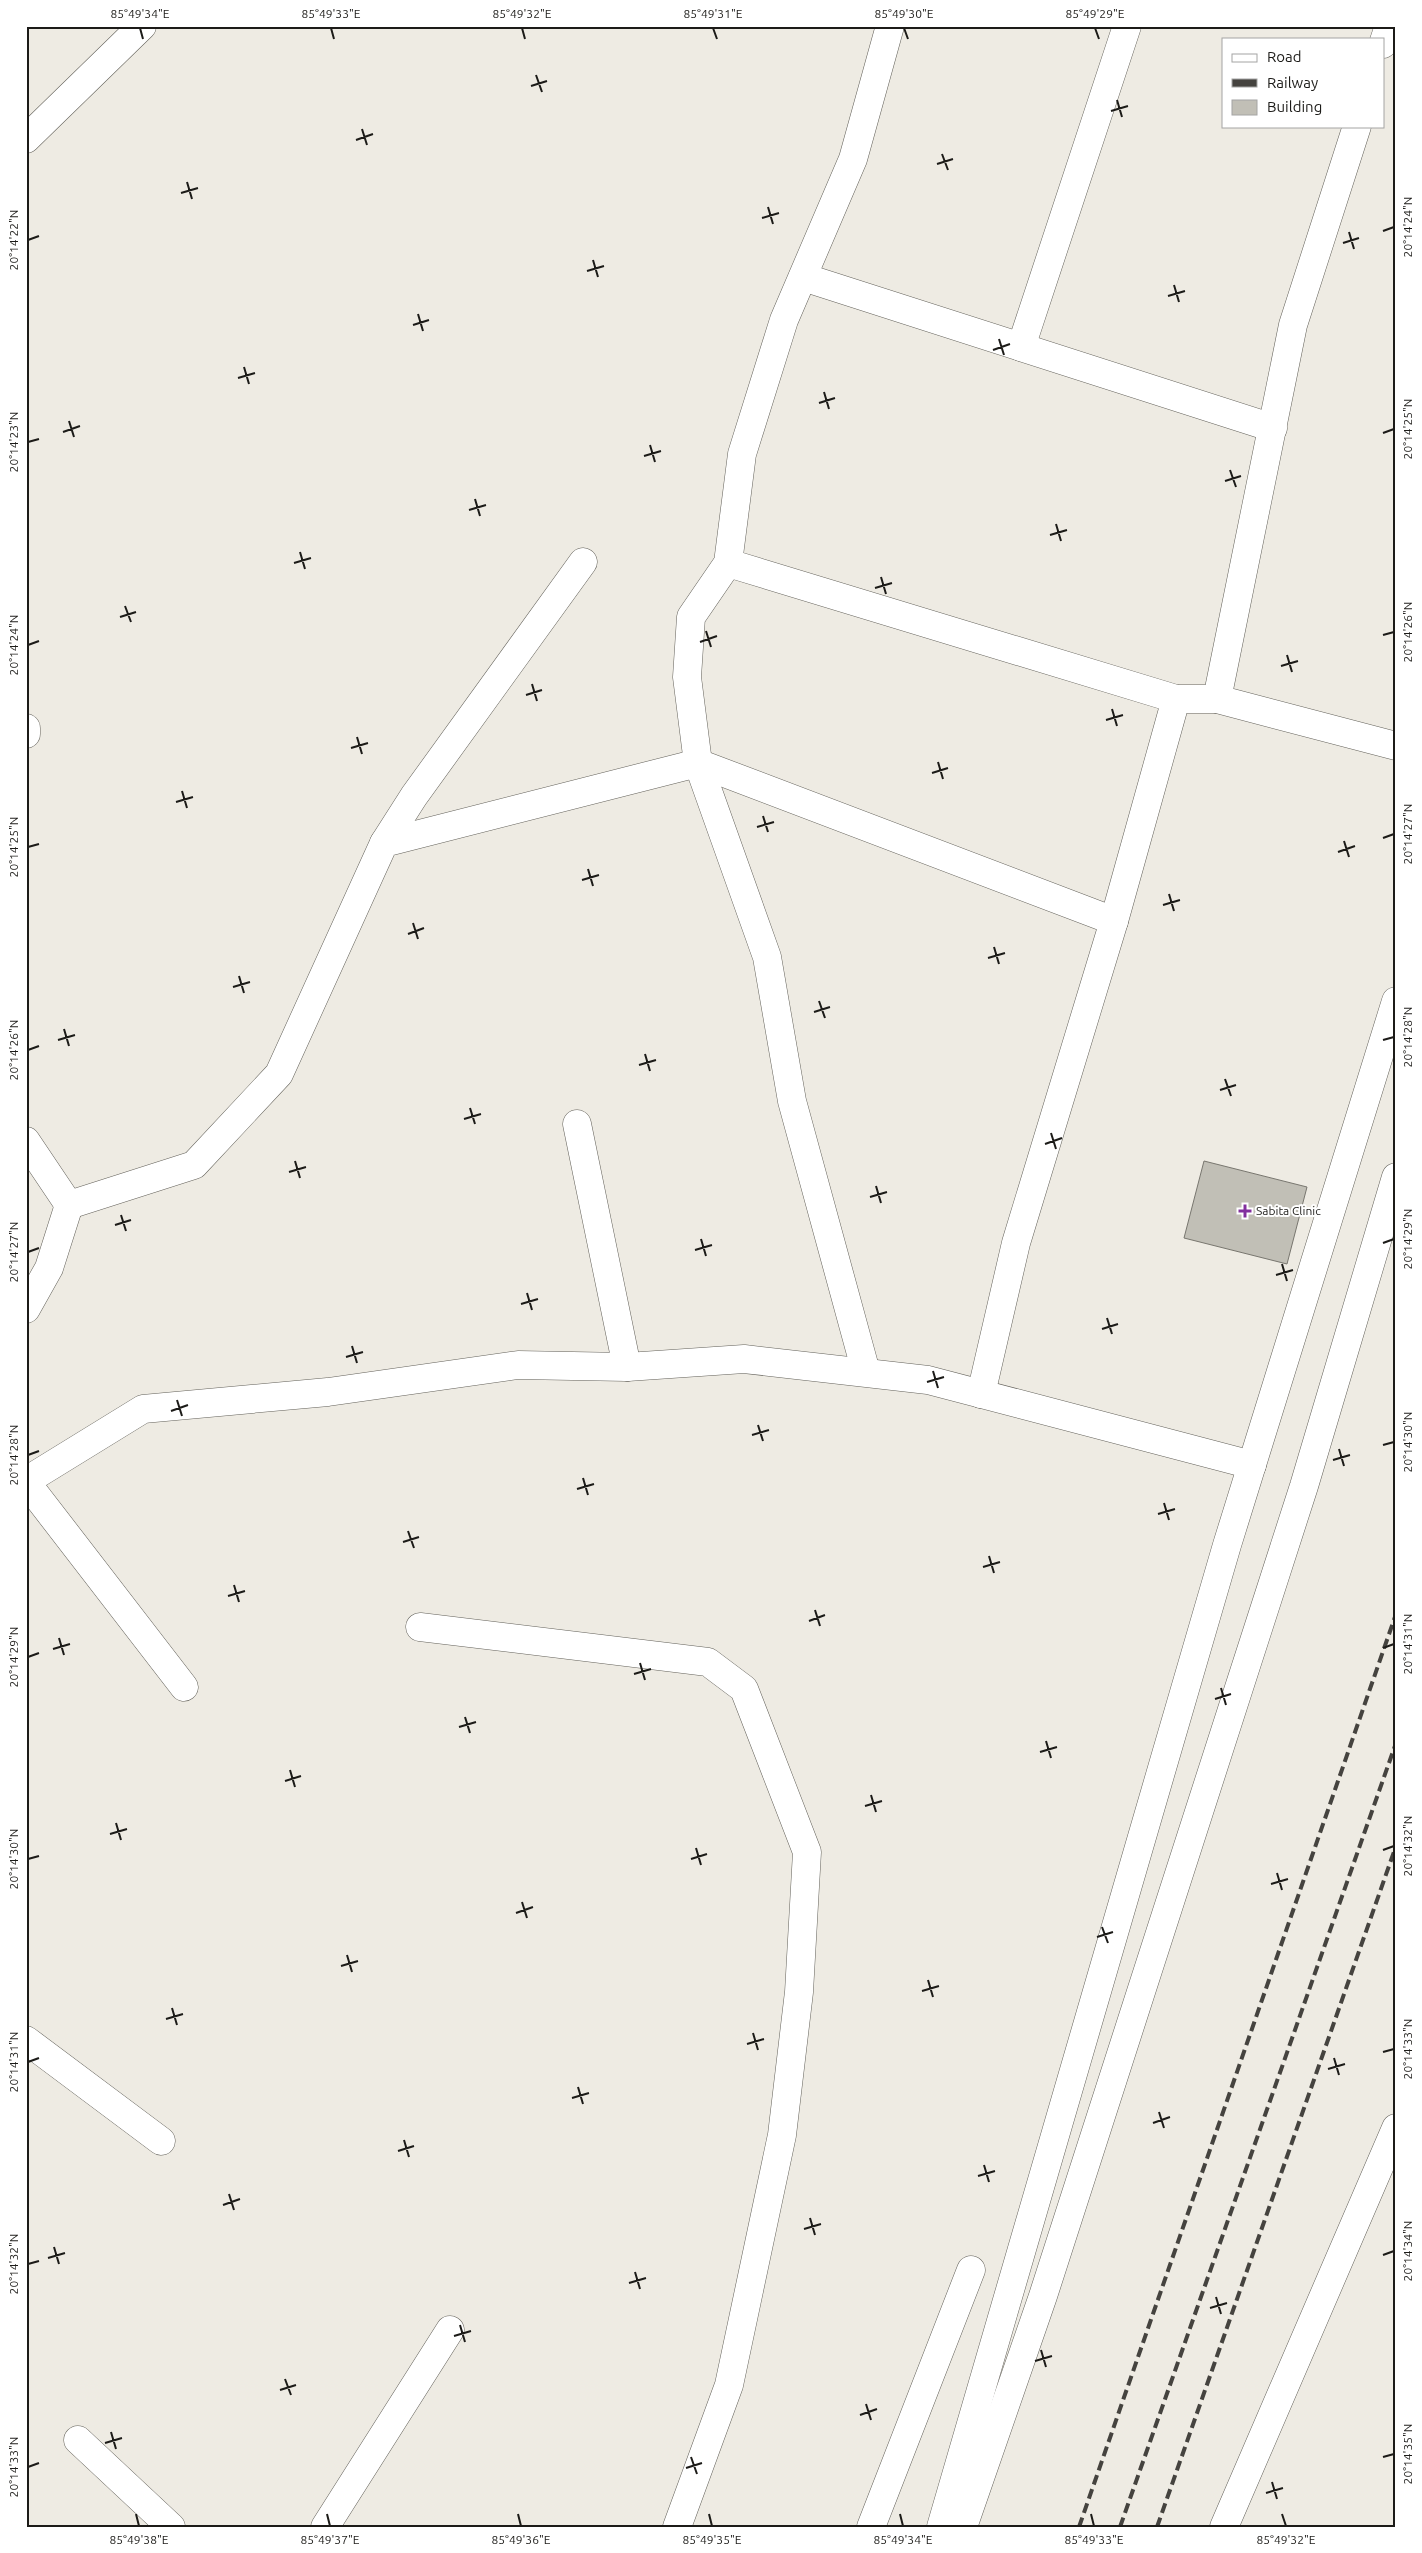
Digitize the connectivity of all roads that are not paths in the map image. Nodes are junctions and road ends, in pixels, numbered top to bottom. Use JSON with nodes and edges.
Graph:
{"nodes":[{"id":1,"x":142,"y":26,"type":"edge"},
{"id":2,"x":890,"y":26,"type":"edge"},
{"id":3,"x":1128,"y":26,"type":"edge"},
{"id":4,"x":1389,"y":26,"type":"edge"},
{"id":5,"x":1384,"y":41,"type":"edge"},
{"id":6,"x":1356,"y":128,"type":"edge"},
{"id":7,"x":26,"y":139,"type":"edge"},
{"id":8,"x":803,"y":277,"type":"junction"},
{"id":9,"x":1021,"y":347,"type":"junction"},
{"id":10,"x":1273,"y":428,"type":"junction"},
{"id":11,"x":583,"y":562,"type":"dead end"},
{"id":12,"x":728,"y":563,"type":"junction"},
{"id":13,"x":1176,"y":699,"type":"junction"},
{"id":14,"x":1217,"y":699,"type":"junction"},
{"id":15,"x":26,"y":728,"type":"edge"},
{"id":16,"x":26,"y":734,"type":"edge"},
{"id":17,"x":1396,"y":746,"type":"edge"},
{"id":18,"x":698,"y":763,"type":"junction"},
{"id":19,"x":384,"y":843,"type":"junction"},
{"id":20,"x":1114,"y":920,"type":"junction"},
{"id":21,"x":1396,"y":1001,"type":"edge"},
{"id":22,"x":578,"y":1124,"type":"dead end"},
{"id":23,"x":26,"y":1141,"type":"edge"},
{"id":24,"x":1396,"y":1177,"type":"edge"},
{"id":25,"x":69,"y":1205,"type":"junction"},
{"id":26,"x":26,"y":1309,"type":"edge"},
{"id":27,"x":627,"y":1367,"type":"junction"},
{"id":28,"x":866,"y":1372,"type":"junction"},
{"id":29,"x":981,"y":1394,"type":"junction"},
{"id":30,"x":1252,"y":1465,"type":"junction"},
{"id":31,"x":26,"y":1481,"type":"edge"},
{"id":32,"x":420,"y":1627,"type":"dead end"},
{"id":33,"x":184,"y":1687,"type":"dead end"},
{"id":34,"x":26,"y":2040,"type":"edge"},
{"id":35,"x":1396,"y":2128,"type":"edge"},
{"id":36,"x":161,"y":2141,"type":"dead end"},
{"id":37,"x":971,"y":2270,"type":"dead end"},
{"id":38,"x":450,"y":2330,"type":"dead end"},
{"id":39,"x":78,"y":2440,"type":"dead end"},
{"id":40,"x":171,"y":2527,"type":"edge"},
{"id":41,"x":325,"y":2527,"type":"edge"},
{"id":42,"x":678,"y":2527,"type":"edge"},
{"id":43,"x":872,"y":2527,"type":"edge"},
{"id":44,"x":941,"y":2527,"type":"edge"},
{"id":45,"x":963,"y":2527,"type":"edge"},
{"id":46,"x":1224,"y":2527,"type":"edge"}],
"edges":[{"from":1,"to":7,"type":"street"},
{"from":2,"to":8,"type":"street"},
{"from":3,"to":9,"type":"street"},
{"from":4,"to":5,"type":"street"},
{"from":6,"to":10,"type":"street"},
{"from":8,"to":9,"type":"street"},
{"from":8,"to":12,"type":"street"},
{"from":9,"to":10,"type":"street"},
{"from":10,"to":14,"type":"street"},
{"from":11,"to":19,"type":"street"},
{"from":12,"to":13,"type":"street"},
{"from":12,"to":18,"type":"street"},
{"from":13,"to":14,"type":"street"},
{"from":13,"to":20,"type":"street"},
{"from":14,"to":17,"type":"street"},
{"from":15,"to":16,"type":"street"},
{"from":18,"to":19,"type":"street"},
{"from":18,"to":20,"type":"street"},
{"from":18,"to":28,"type":"street"},
{"from":19,"to":25,"type":"street"},
{"from":20,"to":29,"type":"street"},
{"from":21,"to":30,"type":"street"},
{"from":22,"to":27,"type":"street"},
{"from":23,"to":25,"type":"street"},
{"from":24,"to":45,"type":"street"},
{"from":25,"to":26,"type":"street"},
{"from":27,"to":28,"type":"street"},
{"from":27,"to":31,"type":"street"},
{"from":28,"to":29,"type":"street"},
{"from":29,"to":30,"type":"street"},
{"from":30,"to":44,"type":"street"},
{"from":31,"to":33,"type":"street"},
{"from":32,"to":42,"type":"street"},
{"from":34,"to":36,"type":"street"},
{"from":35,"to":46,"type":"street"},
{"from":37,"to":43,"type":"street"},
{"from":38,"to":41,"type":"street"},
{"from":39,"to":40,"type":"street"}]}
